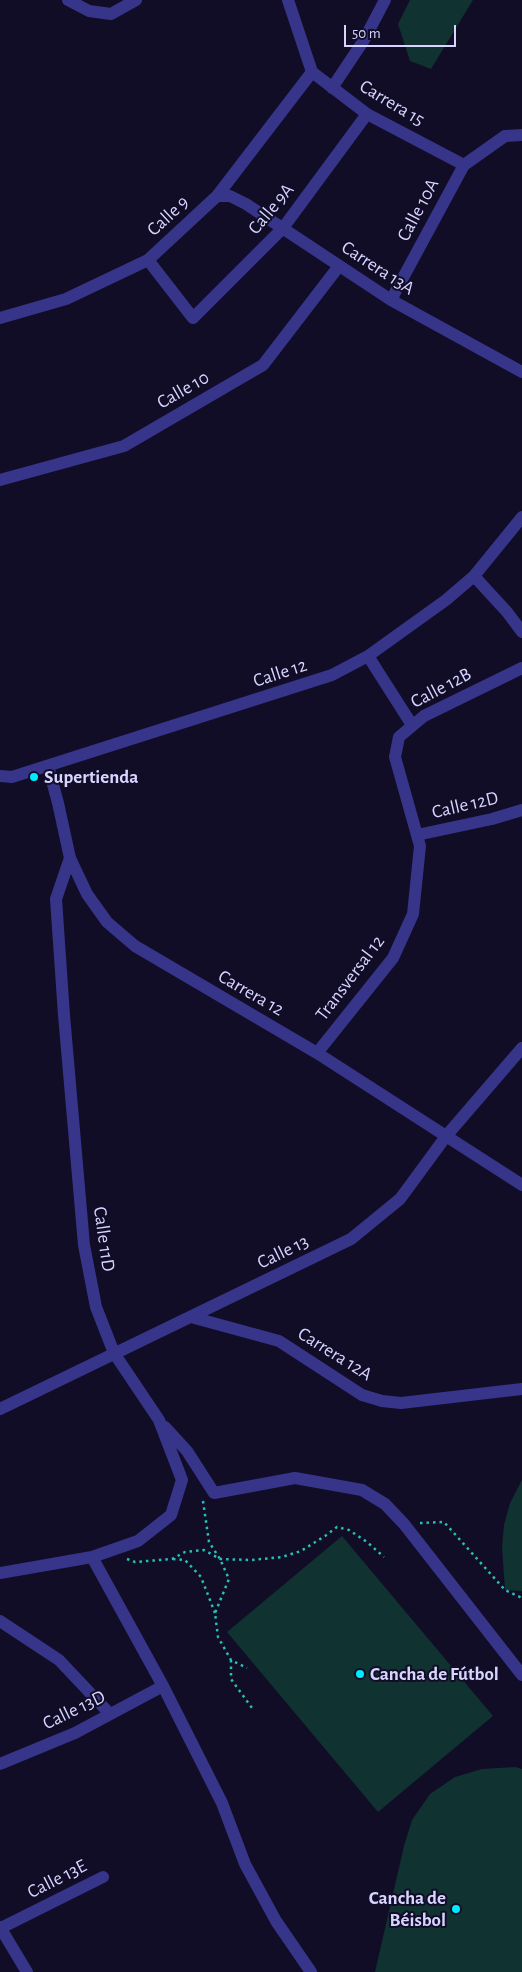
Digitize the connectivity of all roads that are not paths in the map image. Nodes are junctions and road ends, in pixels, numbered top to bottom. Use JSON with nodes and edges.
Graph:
{"nodes":[{"id":1,"x":68,"y":0,"type":"edge"},
{"id":2,"x":136,"y":0,"type":"edge"},
{"id":3,"x":288,"y":0,"type":"edge"},
{"id":4,"x":384,"y":0,"type":"edge"},
{"id":5,"x":312,"y":72,"type":"junction"},
{"id":6,"x":332,"y":88,"type":"junction"},
{"id":7,"x":368,"y":114,"type":"junction"},
{"id":8,"x":522,"y":135,"type":"edge"},
{"id":9,"x":464,"y":165,"type":"junction"},
{"id":10,"x":217,"y":196,"type":"junction"},
{"id":11,"x":283,"y":228,"type":"junction"},
{"id":12,"x":148,"y":260,"type":"junction"},
{"id":13,"x":339,"y":266,"type":"junction"},
{"id":14,"x":391,"y":300,"type":"junction"},
{"id":15,"x":0,"y":318,"type":"edge"},
{"id":16,"x":522,"y":372,"type":"edge"},
{"id":17,"x":0,"y":480,"type":"edge"},
{"id":18,"x":522,"y":517,"type":"edge"},
{"id":19,"x":474,"y":576,"type":"junction"},
{"id":20,"x":522,"y":632,"type":"edge"},
{"id":21,"x":368,"y":656,"type":"junction"},
{"id":22,"x":522,"y":668,"type":"edge"},
{"id":23,"x":412,"y":725,"type":"junction"},
{"id":24,"x":48,"y":766,"type":"junction"},
{"id":25,"x":0,"y":776,"type":"edge"},
{"id":26,"x":522,"y":810,"type":"edge"},
{"id":27,"x":417,"y":835,"type":"junction"},
{"id":28,"x":70,"y":858,"type":"junction"},
{"id":29,"x":522,"y":1048,"type":"edge"},
{"id":30,"x":317,"y":1053,"type":"junction"},
{"id":31,"x":446,"y":1136,"type":"junction"},
{"id":32,"x":522,"y":1185,"type":"edge"},
{"id":33,"x":191,"y":1316,"type":"junction"},
{"id":34,"x":114,"y":1353,"type":"junction"},
{"id":35,"x":522,"y":1389,"type":"edge"},
{"id":36,"x":0,"y":1409,"type":"edge"},
{"id":37,"x":159,"y":1420,"type":"junction"},
{"id":38,"x":92,"y":1557,"type":"junction"},
{"id":39,"x":0,"y":1572,"type":"edge"},
{"id":40,"x":0,"y":1621,"type":"edge"},
{"id":41,"x":522,"y":1675,"type":"edge"},
{"id":42,"x":163,"y":1686,"type":"junction"},
{"id":43,"x":110,"y":1714,"type":"junction"},
{"id":44,"x":0,"y":1764,"type":"edge"},
{"id":45,"x":103,"y":1877,"type":"dead end"},
{"id":46,"x":0,"y":1927,"type":"edge"},
{"id":47,"x":26,"y":1972,"type":"edge"},
{"id":48,"x":311,"y":1972,"type":"edge"}],
"edges":[{"from":1,"to":2,"type":"street"},
{"from":3,"to":5,"type":"street"},
{"from":4,"to":6,"type":"street"},
{"from":5,"to":6,"type":"street","name":"Carrera 15"},
{"from":5,"to":10,"type":"street","name":"Calle 9"},
{"from":6,"to":7,"type":"street","name":"Carrera 15"},
{"from":7,"to":9,"type":"street","name":"Carrera 15"},
{"from":7,"to":11,"type":"street","name":"Calle 9A"},
{"from":8,"to":9,"type":"street"},
{"from":9,"to":14,"type":"street","name":"Calle 10A"},
{"from":10,"to":11,"type":"street","name":"Carrera 13A"},
{"from":10,"to":12,"type":"street","name":"Calle 9"},
{"from":11,"to":12,"type":"street","name":"Calle 9A"},
{"from":11,"to":13,"type":"street","name":"Carrera 13A"},
{"from":12,"to":15,"type":"street","name":"Calle 9"},
{"from":13,"to":14,"type":"street","name":"Carrera 13A"},
{"from":13,"to":17,"type":"street","name":"Calle 10"},
{"from":14,"to":16,"type":"street","name":"Carrera 13A"},
{"from":18,"to":19,"type":"street","name":"Calle 12"},
{"from":19,"to":20,"type":"street"},
{"from":19,"to":21,"type":"street","name":"Calle 12"},
{"from":21,"to":23,"type":"street"},
{"from":21,"to":24,"type":"street","name":"Calle 12"},
{"from":22,"to":23,"type":"street","name":"Calle 12B"},
{"from":23,"to":27,"type":"street","name":"Calle 12B"},
{"from":24,"to":25,"type":"street","name":"Calle 12"},
{"from":24,"to":28,"type":"street","name":"Carrera 12"},
{"from":26,"to":27,"type":"street","name":"Calle 12D"},
{"from":27,"to":30,"type":"street","name":"Transversal 12"},
{"from":28,"to":30,"type":"street","name":"Carrera 12"},
{"from":28,"to":34,"type":"street","name":"Calle 11D"},
{"from":29,"to":31,"type":"street","name":"Calle 13"},
{"from":30,"to":31,"type":"street","name":"Carrera 12"},
{"from":31,"to":32,"type":"street","name":"Carrera 12"},
{"from":31,"to":33,"type":"street","name":"Calle 13"},
{"from":33,"to":34,"type":"street","name":"Calle 13"},
{"from":33,"to":35,"type":"street","name":"Carrera 12A"},
{"from":34,"to":36,"type":"street","name":"Calle 13"},
{"from":34,"to":37,"type":"street","name":"Calle 11D"},
{"from":37,"to":38,"type":"street","name":"Calle 11D"},
{"from":37,"to":41,"type":"street"},
{"from":38,"to":39,"type":"street","name":"Calle 11D"},
{"from":38,"to":42,"type":"street"},
{"from":40,"to":43,"type":"street"},
{"from":42,"to":43,"type":"street","name":"Calle 13D"},
{"from":42,"to":48,"type":"street"},
{"from":43,"to":44,"type":"street","name":"Calle 13D"},
{"from":45,"to":46,"type":"street","name":"Calle 13E"},
{"from":46,"to":47,"type":"street"}]}
